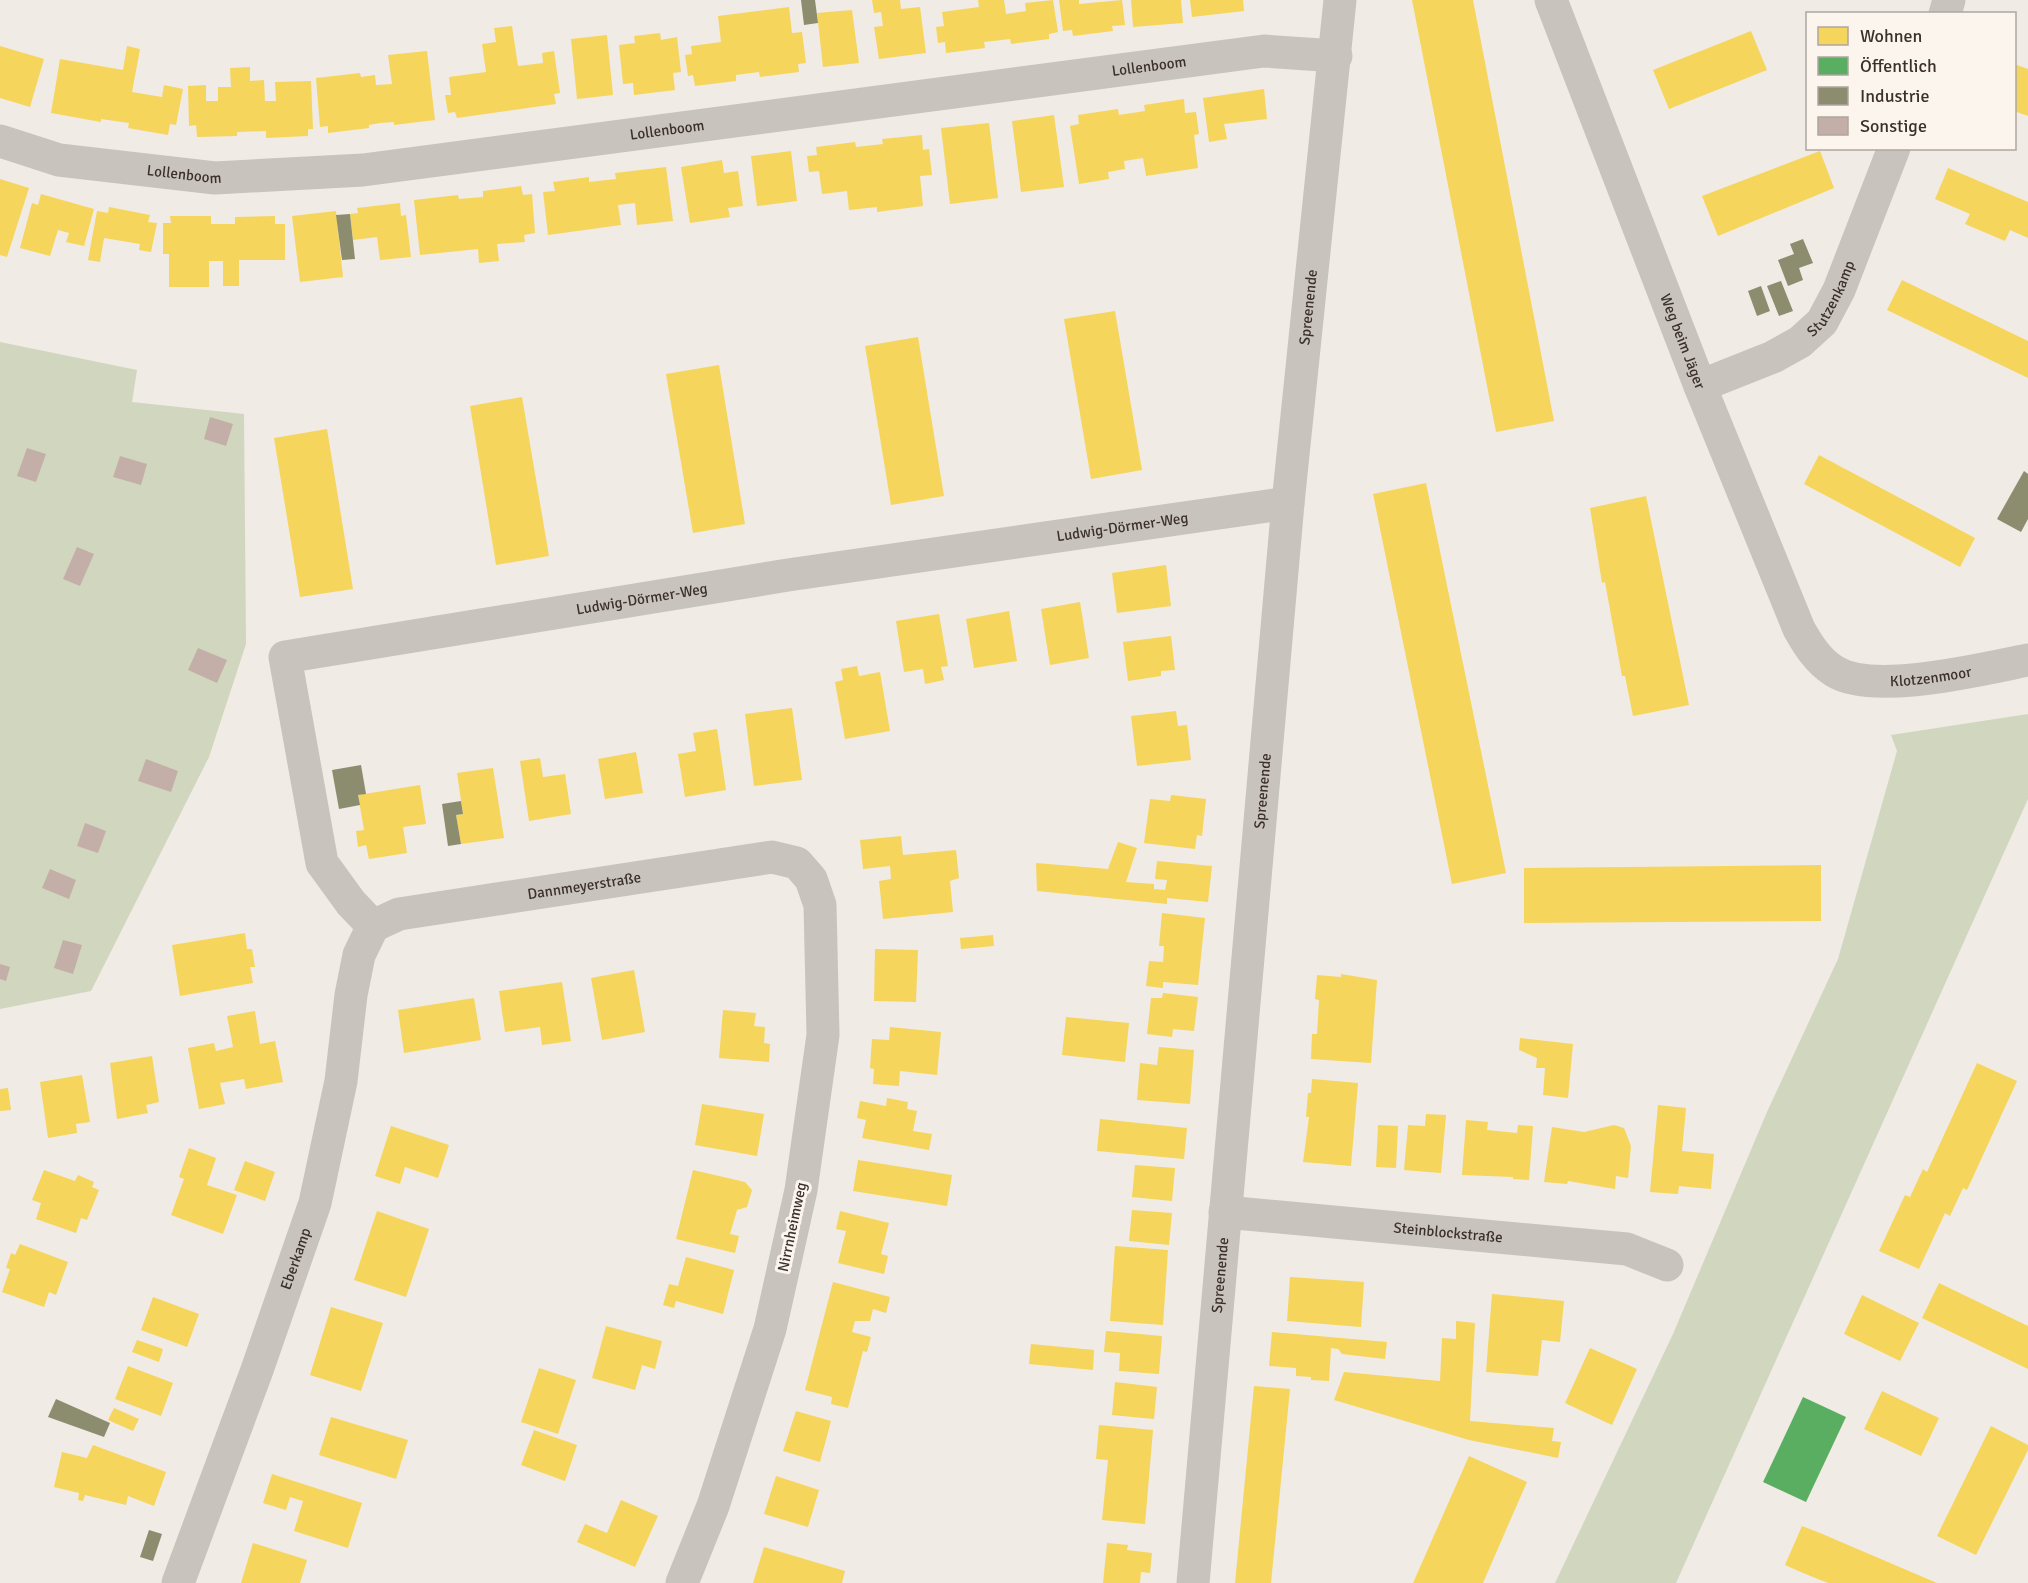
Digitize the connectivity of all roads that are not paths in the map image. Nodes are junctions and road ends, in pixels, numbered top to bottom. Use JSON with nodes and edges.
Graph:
{"nodes":[{"id":1,"x":1340,"y":0,"type":"edge"},
{"id":2,"x":1551,"y":0,"type":"edge"},
{"id":3,"x":1336,"y":56,"type":"junction"},
{"id":4,"x":0,"y":141,"type":"edge"},
{"id":5,"x":1893,"y":150,"type":"edge"},
{"id":6,"x":1700,"y":386,"type":"junction"},
{"id":7,"x":1288,"y":503,"type":"junction"},
{"id":8,"x":2028,"y":660,"type":"edge"},
{"id":9,"x":1834,"y":671,"type":"joint"},
{"id":10,"x":797,"y":863,"type":"joint"},
{"id":11,"x":373,"y":926,"type":"junction"},
{"id":12,"x":1225,"y":1212,"type":"junction"},
{"id":13,"x":1667,"y":1265,"type":"dead end"},
{"id":14,"x":178,"y":1583,"type":"edge"},
{"id":15,"x":682,"y":1583,"type":"edge"},
{"id":16,"x":1193,"y":1583,"type":"edge"}],
"edges":[{"from":1,"to":3,"type":"street","name":"Spreenende"},
{"from":2,"to":6,"type":"street","name":"Weg beim Jäger"},
{"from":3,"to":4,"type":"street","name":"Lollenboom"},
{"from":3,"to":7,"type":"street","name":"Spreenende"},
{"from":5,"to":6,"type":"street","name":"Stutzenkamp"},
{"from":6,"to":9,"type":"street","name":"Weg beim Jäger"},
{"from":7,"to":11,"type":"street","name":"Ludwig-Dörmer-Weg"},
{"from":7,"to":12,"type":"street","name":"Spreenende"},
{"from":8,"to":9,"type":"street","name":"Klotzenmoor"},
{"from":10,"to":11,"type":"street","name":"Dannmeyerstraße"},
{"from":10,"to":15,"type":"street","name":"Nirrnheimweg"},
{"from":11,"to":14,"type":"street","name":"Eberkamp"},
{"from":12,"to":13,"type":"street","name":"Steinblockstraße"},
{"from":12,"to":16,"type":"street","name":"Spreenende"}]}
